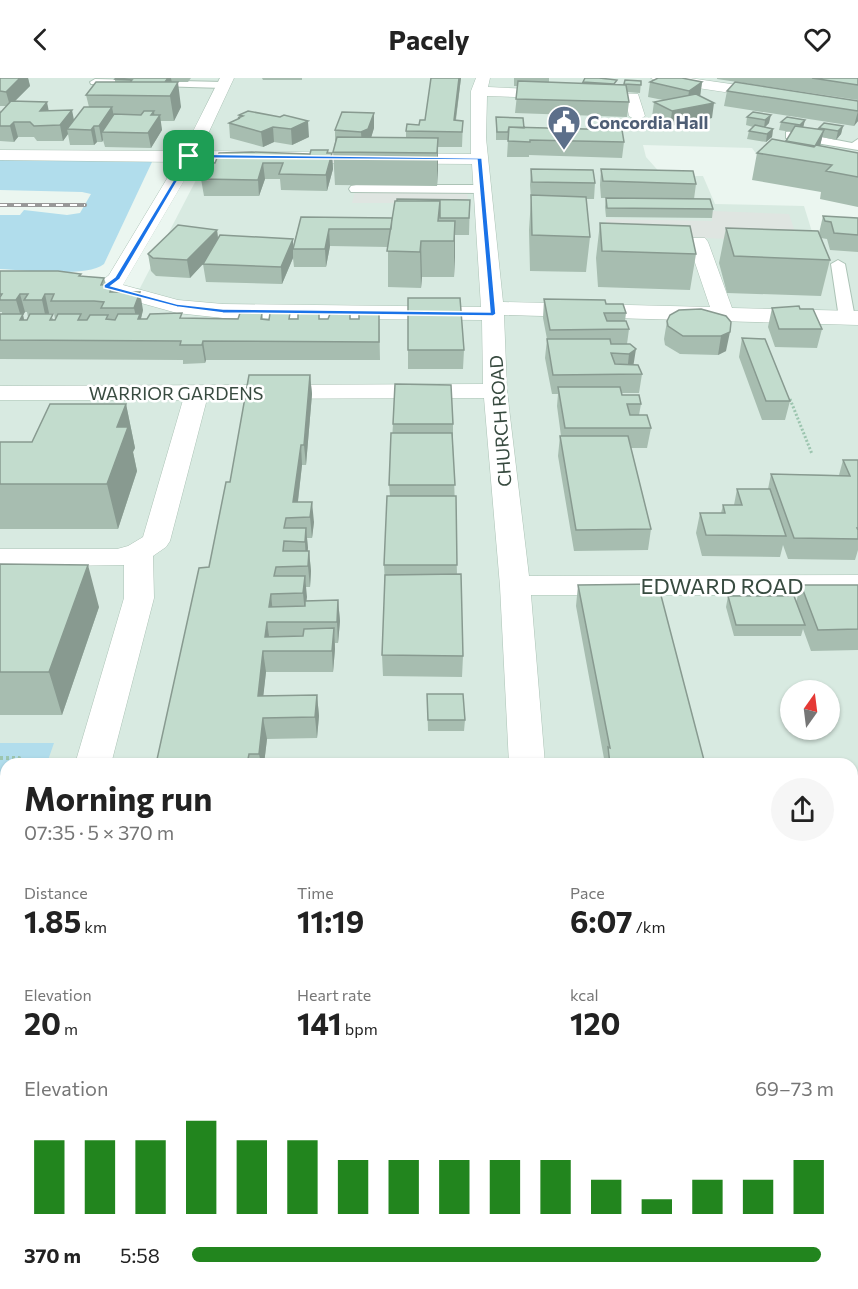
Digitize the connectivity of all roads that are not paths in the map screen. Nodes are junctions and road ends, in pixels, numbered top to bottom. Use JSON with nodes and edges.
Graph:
{"nodes":[{"id":1,"x":658,"y":78,"type":"edge"},
{"id":2,"x":225,"y":81,"type":"edge"},
{"id":3,"x":95,"y":82,"type":"edge"},
{"id":4,"x":481,"y":84,"type":"edge"},
{"id":5,"x":858,"y":107,"type":"edge"},
{"id":6,"x":637,"y":116,"type":"dead end"},
{"id":7,"x":790,"y":135,"type":"edge"},
{"id":8,"x":853,"y":149,"type":"edge"},
{"id":9,"x":0,"y":155,"type":"edge"},
{"id":10,"x":189,"y":156,"type":"junction"},
{"id":11,"x":480,"y":159,"type":"junction"},
{"id":12,"x":356,"y":189,"type":"edge"},
{"id":13,"x":481,"y":189,"type":"junction"},
{"id":14,"x":698,"y":242,"type":"dead end"},
{"id":15,"x":838,"y":264,"type":"dead end"},
{"id":16,"x":0,"y":280,"type":"edge"},
{"id":17,"x":107,"y":287,"type":"junction"},
{"id":18,"x":493,"y":311,"type":"junction"},
{"id":19,"x":723,"y":313,"type":"junction"},
{"id":20,"x":853,"y":318,"type":"edge"},
{"id":21,"x":495,"y":392,"type":"junction"},
{"id":22,"x":0,"y":393,"type":"edge"},
{"id":23,"x":197,"y":393,"type":"junction"},
{"id":24,"x":138,"y":553,"type":"junction"},
{"id":25,"x":0,"y":558,"type":"edge"},
{"id":26,"x":858,"y":585,"type":"edge"},
{"id":27,"x":515,"y":586,"type":"junction"},
{"id":28,"x":95,"y":758,"type":"edge"},
{"id":29,"x":527,"y":758,"type":"edge"}],
"edges":[{"from":1,"to":5,"type":"street"},
{"from":2,"to":3,"type":"lane"},
{"from":2,"to":10,"type":"street"},
{"from":4,"to":6,"type":"street"},
{"from":4,"to":11,"type":"street","name":"CHURCH ROAD"},
{"from":7,"to":8,"type":"lane"},
{"from":9,"to":10,"type":"street"},
{"from":10,"to":11,"type":"street"},
{"from":10,"to":17,"type":"street"},
{"from":11,"to":13,"type":"street","name":"CHURCH ROAD"},
{"from":12,"to":13,"type":"lane"},
{"from":13,"to":18,"type":"street","name":"CHURCH ROAD"},
{"from":14,"to":19,"type":"street"},
{"from":15,"to":20,"type":"lane"},
{"from":16,"to":17,"type":"street"},
{"from":17,"to":18,"type":"street"},
{"from":18,"to":19,"type":"street"},
{"from":18,"to":21,"type":"street","name":"CHURCH ROAD"},
{"from":19,"to":20,"type":"street"},
{"from":21,"to":23,"type":"street","name":"WARRIOR GARDENS"},
{"from":21,"to":27,"type":"street","name":"CHURCH ROAD"},
{"from":22,"to":23,"type":"street","name":"WARRIOR GARDENS"},
{"from":23,"to":24,"type":"street"},
{"from":24,"to":25,"type":"street"},
{"from":24,"to":28,"type":"street"},
{"from":26,"to":27,"type":"street","name":"EDWARD ROAD"},
{"from":27,"to":29,"type":"street","name":"CHURCH ROAD"}]}
